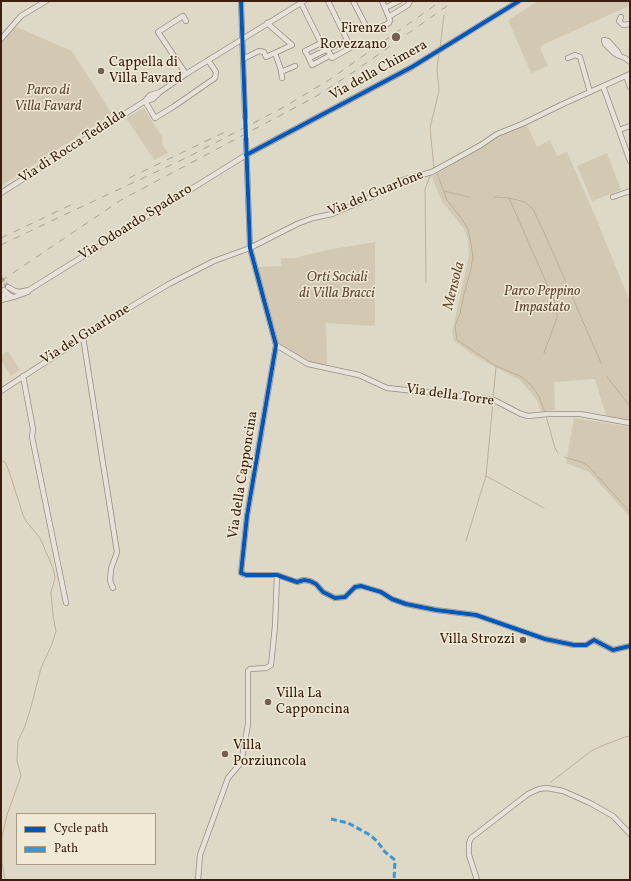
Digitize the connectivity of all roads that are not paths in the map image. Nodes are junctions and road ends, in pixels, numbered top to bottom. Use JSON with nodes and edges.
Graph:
{"nodes":[{"id":1,"x":46,"y":1,"type":"edge"},
{"id":2,"x":241,"y":1,"type":"edge"},
{"id":3,"x":328,"y":1,"type":"edge"},
{"id":4,"x":353,"y":1,"type":"edge"},
{"id":5,"x":382,"y":1,"type":"edge"},
{"id":6,"x":399,"y":1,"type":"edge"},
{"id":7,"x":410,"y":1,"type":"edge"},
{"id":8,"x":520,"y":1,"type":"edge"},
{"id":9,"x":302,"y":2,"type":"edge"},
{"id":10,"x":385,"y":8,"type":"junction"},
{"id":11,"x":390,"y":16,"type":"junction"},
{"id":12,"x":621,"y":17,"type":"dead end"},
{"id":13,"x":186,"y":21,"type":"dead end"},
{"id":14,"x":267,"y":23,"type":"junction"},
{"id":15,"x":630,"y":24,"type":"edge"},
{"id":16,"x":242,"y":38,"type":"junction"},
{"id":17,"x":1,"y":39,"type":"edge"},
{"id":18,"x":347,"y":40,"type":"junction"},
{"id":19,"x":321,"y":43,"type":"junction"},
{"id":20,"x":326,"y":50,"type":"junction"},
{"id":21,"x":275,"y":53,"type":"junction"},
{"id":22,"x":331,"y":55,"type":"junction"},
{"id":23,"x":620,"y":56,"type":"dead end"},
{"id":24,"x":309,"y":58,"type":"junction"},
{"id":25,"x":568,"y":58,"type":"dead end"},
{"id":26,"x":243,"y":59,"type":"junction"},
{"id":27,"x":208,"y":60,"type":"junction"},
{"id":28,"x":630,"y":62,"type":"edge"},
{"id":29,"x":295,"y":66,"type":"dead end"},
{"id":30,"x":282,"y":72,"type":"junction"},
{"id":31,"x":186,"y":74,"type":"junction"},
{"id":32,"x":628,"y":75,"type":"edge"},
{"id":33,"x":282,"y":78,"type":"dead end"},
{"id":34,"x":602,"y":86,"type":"junction"},
{"id":35,"x":630,"y":87,"type":"edge"},
{"id":36,"x":590,"y":92,"type":"junction"},
{"id":37,"x":145,"y":101,"type":"junction"},
{"id":38,"x":245,"y":117,"type":"tunnel mouth"},
{"id":39,"x":630,"y":126,"type":"edge"},
{"id":40,"x":619,"y":130,"type":"junction"},
{"id":41,"x":246,"y":140,"type":"tunnel mouth"},
{"id":42,"x":246,"y":155,"type":"junction"},
{"id":43,"x":630,"y":161,"type":"edge"},
{"id":44,"x":630,"y":192,"type":"edge"},
{"id":45,"x":1,"y":193,"type":"edge"},
{"id":46,"x":613,"y":197,"type":"dead end"},
{"id":47,"x":250,"y":248,"type":"junction"},
{"id":48,"x":6,"y":288,"type":"junction"},
{"id":49,"x":32,"y":288,"type":"junction"},
{"id":50,"x":15,"y":291,"type":"junction"},
{"id":51,"x":1,"y":296,"type":"edge"},
{"id":52,"x":14,"y":296,"type":"junction"},
{"id":53,"x":1,"y":300,"type":"edge"},
{"id":54,"x":83,"y":338,"type":"junction"},
{"id":55,"x":276,"y":345,"type":"junction"},
{"id":56,"x":23,"y":376,"type":"junction"},
{"id":57,"x":1,"y":391,"type":"edge"},
{"id":58,"x":630,"y":423,"type":"edge"},
{"id":59,"x":277,"y":575,"type":"junction"},
{"id":60,"x":113,"y":588,"type":"dead end"},
{"id":61,"x":66,"y":603,"type":"dead end"},
{"id":62,"x":630,"y":646,"type":"edge"},
{"id":63,"x":630,"y":834,"type":"edge"},
{"id":64,"x":198,"y":880,"type":"edge"},
{"id":65,"x":477,"y":880,"type":"edge"}],
"edges":[{"from":1,"to":17,"type":"street"},
{"from":2,"to":16,"type":"street"},
{"from":3,"to":18,"type":"street"},
{"from":4,"to":11,"type":"street"},
{"from":5,"to":10,"type":"street"},
{"from":6,"to":10,"type":"street"},
{"from":7,"to":11,"type":"street"},
{"from":8,"to":42,"type":"street","name":"Via della Chimera"},
{"from":9,"to":14,"type":"street","name":"Via di Rocca Tedalda"},
{"from":9,"to":19,"type":"street","name":"Via di Rocca Tedalda"},
{"from":10,"to":11,"type":"street"},
{"from":12,"to":15,"type":"street"},
{"from":13,"to":31,"type":"street"},
{"from":14,"to":16,"type":"street","name":"Via di Rocca Tedalda"},
{"from":14,"to":21,"type":"street"},
{"from":16,"to":26,"type":"street"},
{"from":16,"to":27,"type":"street","name":"Via di Rocca Tedalda"},
{"from":18,"to":20,"type":"street"},
{"from":18,"to":22,"type":"street"},
{"from":19,"to":20,"type":"street","name":"Via di Rocca Tedalda"},
{"from":19,"to":24,"type":"street"},
{"from":20,"to":22,"type":"street","name":"Via di Rocca Tedalda"},
{"from":20,"to":24,"type":"street"},
{"from":21,"to":26,"type":"street"},
{"from":21,"to":30,"type":"street"},
{"from":22,"to":24,"type":"street"},
{"from":23,"to":28,"type":"street"},
{"from":25,"to":36,"type":"street"},
{"from":26,"to":38,"type":"street"},
{"from":27,"to":31,"type":"street","name":"Via di Rocca Tedalda"},
{"from":27,"to":37,"type":"street"},
{"from":29,"to":30,"type":"street"},
{"from":30,"to":33,"type":"street"},
{"from":31,"to":37,"type":"street","name":"Via di Rocca Tedalda"},
{"from":32,"to":34,"type":"street","name":"Via del Guarlone"},
{"from":32,"to":35,"type":"street"},
{"from":34,"to":36,"type":"street","name":"Via del Guarlone"},
{"from":34,"to":40,"type":"street"},
{"from":36,"to":47,"type":"street","name":"Via del Guarlone"},
{"from":37,"to":45,"type":"street","name":"Via di Rocca Tedalda"},
{"from":39,"to":40,"type":"street"},
{"from":40,"to":43,"type":"street"},
{"from":41,"to":42,"type":"street"},
{"from":42,"to":47,"type":"street"},
{"from":42,"to":49,"type":"street","name":"Via Odoardo Spadaro"},
{"from":44,"to":46,"type":"street"},
{"from":47,"to":54,"type":"street","name":"Via del Guarlone"},
{"from":47,"to":55,"type":"street"},
{"from":48,"to":50,"type":"street"},
{"from":48,"to":51,"type":"street"},
{"from":48,"to":52,"type":"street"},
{"from":49,"to":50,"type":"street","name":"Via Odoardo Spadaro"},
{"from":49,"to":52,"type":"street"},
{"from":50,"to":52,"type":"street"},
{"from":52,"to":53,"type":"street"},
{"from":54,"to":56,"type":"street","name":"Via del Guarlone"},
{"from":54,"to":60,"type":"street"},
{"from":55,"to":58,"type":"street","name":"Via della Torre"},
{"from":55,"to":59,"type":"street","name":"Via della Capponcina"},
{"from":56,"to":57,"type":"street","name":"Via del Guarlone"},
{"from":56,"to":61,"type":"street"},
{"from":59,"to":62,"type":"street"},
{"from":59,"to":64,"type":"street"},
{"from":63,"to":65,"type":"street"}]}
